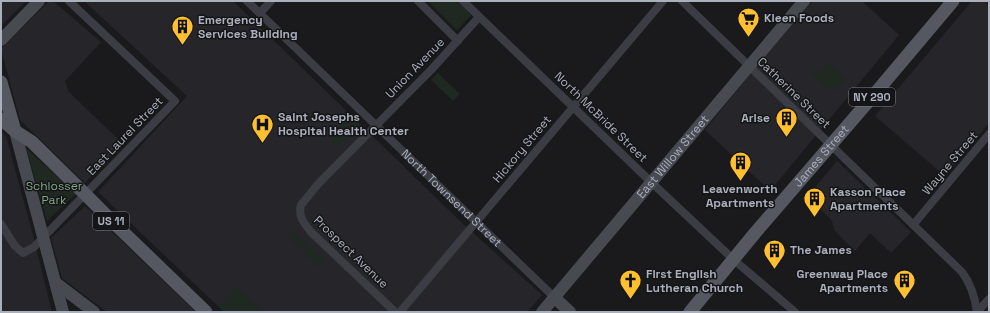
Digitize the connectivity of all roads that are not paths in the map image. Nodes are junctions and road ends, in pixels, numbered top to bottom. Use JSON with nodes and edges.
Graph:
{"nodes":[{"id":1,"x":39,"y":1,"type":"edge"},
{"id":2,"x":69,"y":1,"type":"edge"},
{"id":3,"x":247,"y":1,"type":"edge"},
{"id":4,"x":271,"y":1,"type":"edge"},
{"id":5,"x":418,"y":1,"type":"edge"},
{"id":6,"x":463,"y":1,"type":"edge"},
{"id":7,"x":663,"y":1,"type":"edge"},
{"id":8,"x":682,"y":1,"type":"edge"},
{"id":9,"x":804,"y":1,"type":"edge"},
{"id":10,"x":953,"y":1,"type":"edge"},
{"id":11,"x":260,"y":14,"type":"junction"},
{"id":12,"x":479,"y":18,"type":"junction"},
{"id":13,"x":1,"y":40,"type":"edge"},
{"id":14,"x":458,"y":41,"type":"junction"},
{"id":15,"x":749,"y":66,"type":"junction"},
{"id":16,"x":1,"y":82,"type":"edge"},
{"id":17,"x":573,"y":107,"type":"junction"},
{"id":18,"x":1,"y":119,"type":"edge"},
{"id":19,"x":375,"y":125,"type":"junction"},
{"id":20,"x":15,"y":131,"type":"junction"},
{"id":21,"x":989,"y":134,"type":"edge"},
{"id":22,"x":831,"y":145,"type":"junction"},
{"id":23,"x":651,"y":182,"type":"junction"},
{"id":24,"x":85,"y":194,"type":"junction"},
{"id":25,"x":301,"y":205,"type":"joint"},
{"id":26,"x":475,"y":222,"type":"junction"},
{"id":27,"x":1,"y":224,"type":"edge"},
{"id":28,"x":913,"y":225,"type":"junction"},
{"id":29,"x":43,"y":238,"type":"junction"},
{"id":30,"x":734,"y":260,"type":"junction"},
{"id":31,"x":56,"y":284,"type":"junction"},
{"id":32,"x":554,"y":297,"type":"junction"},
{"id":33,"x":989,"y":299,"type":"edge"},
{"id":34,"x":989,"y":308,"type":"edge"},
{"id":35,"x":205,"y":311,"type":"edge"},
{"id":36,"x":63,"y":312,"type":"edge"},
{"id":37,"x":94,"y":312,"type":"edge"},
{"id":38,"x":395,"y":312,"type":"edge"},
{"id":39,"x":400,"y":312,"type":"edge"},
{"id":40,"x":542,"y":312,"type":"edge"},
{"id":41,"x":570,"y":312,"type":"edge"},
{"id":42,"x":690,"y":312,"type":"edge"},
{"id":43,"x":795,"y":312,"type":"edge"},
{"id":44,"x":977,"y":312,"type":"edge"}],
"edges":[{"from":1,"to":13,"type":"street"},
{"from":2,"to":24,"type":"street","name":"East Laurel Street"},
{"from":3,"to":11,"type":"street","name":"North Townsend Street"},
{"from":4,"to":11,"type":"street"},
{"from":5,"to":14,"type":"street"},
{"from":6,"to":12,"type":"street","name":"North McBride Street"},
{"from":7,"to":17,"type":"street","name":"Hickory Street"},
{"from":8,"to":15,"type":"street","name":"Catherine Street"},
{"from":9,"to":15,"type":"street","name":"East Willow Street"},
{"from":10,"to":22,"type":"main road","name":"James Street","number":"NY 290"},
{"from":11,"to":19,"type":"street","name":"North Townsend Street"},
{"from":12,"to":14,"type":"street","name":"Union Avenue"},
{"from":12,"to":17,"type":"street","name":"North McBride Street"},
{"from":14,"to":19,"type":"street","name":"Union Avenue"},
{"from":15,"to":22,"type":"street","name":"Catherine Street"},
{"from":15,"to":23,"type":"street","name":"East Willow Street"},
{"from":16,"to":20,"type":"main road"},
{"from":17,"to":23,"type":"street","name":"North McBride Street"},
{"from":17,"to":26,"type":"street","name":"Hickory Street"},
{"from":18,"to":20,"type":"main road"},
{"from":19,"to":25,"type":"street","name":"Union Avenue"},
{"from":19,"to":26,"type":"street","name":"North Townsend Street"},
{"from":20,"to":24,"type":"main road","number":"US 11"},
{"from":20,"to":29,"type":"street"},
{"from":21,"to":28,"type":"street","name":"Wayne Street"},
{"from":22,"to":28,"type":"street","name":"Catherine Street"},
{"from":22,"to":30,"type":"main road","name":"James Street","number":"NY 290"},
{"from":23,"to":30,"type":"street","name":"North McBride Street"},
{"from":23,"to":32,"type":"street","name":"East Willow Street"},
{"from":24,"to":29,"type":"street","name":"East Laurel Street"},
{"from":24,"to":35,"type":"main road","number":"US 11"},
{"from":25,"to":38,"type":"street","name":"Prospect Avenue"},
{"from":26,"to":32,"type":"street","name":"North Townsend Street"},
{"from":26,"to":39,"type":"street","name":"Hickory Street"},
{"from":27,"to":29,"type":"street","name":"East Laurel Street"},
{"from":28,"to":44,"type":"street","name":"Catherine Street"},
{"from":29,"to":31,"type":"street"},
{"from":30,"to":42,"type":"main road","name":"James Street","number":"NY 290"},
{"from":30,"to":43,"type":"street","name":"North McBride Street"},
{"from":31,"to":36,"type":"street"},
{"from":31,"to":37,"type":"street"},
{"from":32,"to":40,"type":"street","name":"East Willow Street"},
{"from":32,"to":41,"type":"street","name":"North Townsend Street"},
{"from":33,"to":44,"type":"street"},
{"from":34,"to":44,"type":"street"}]}
